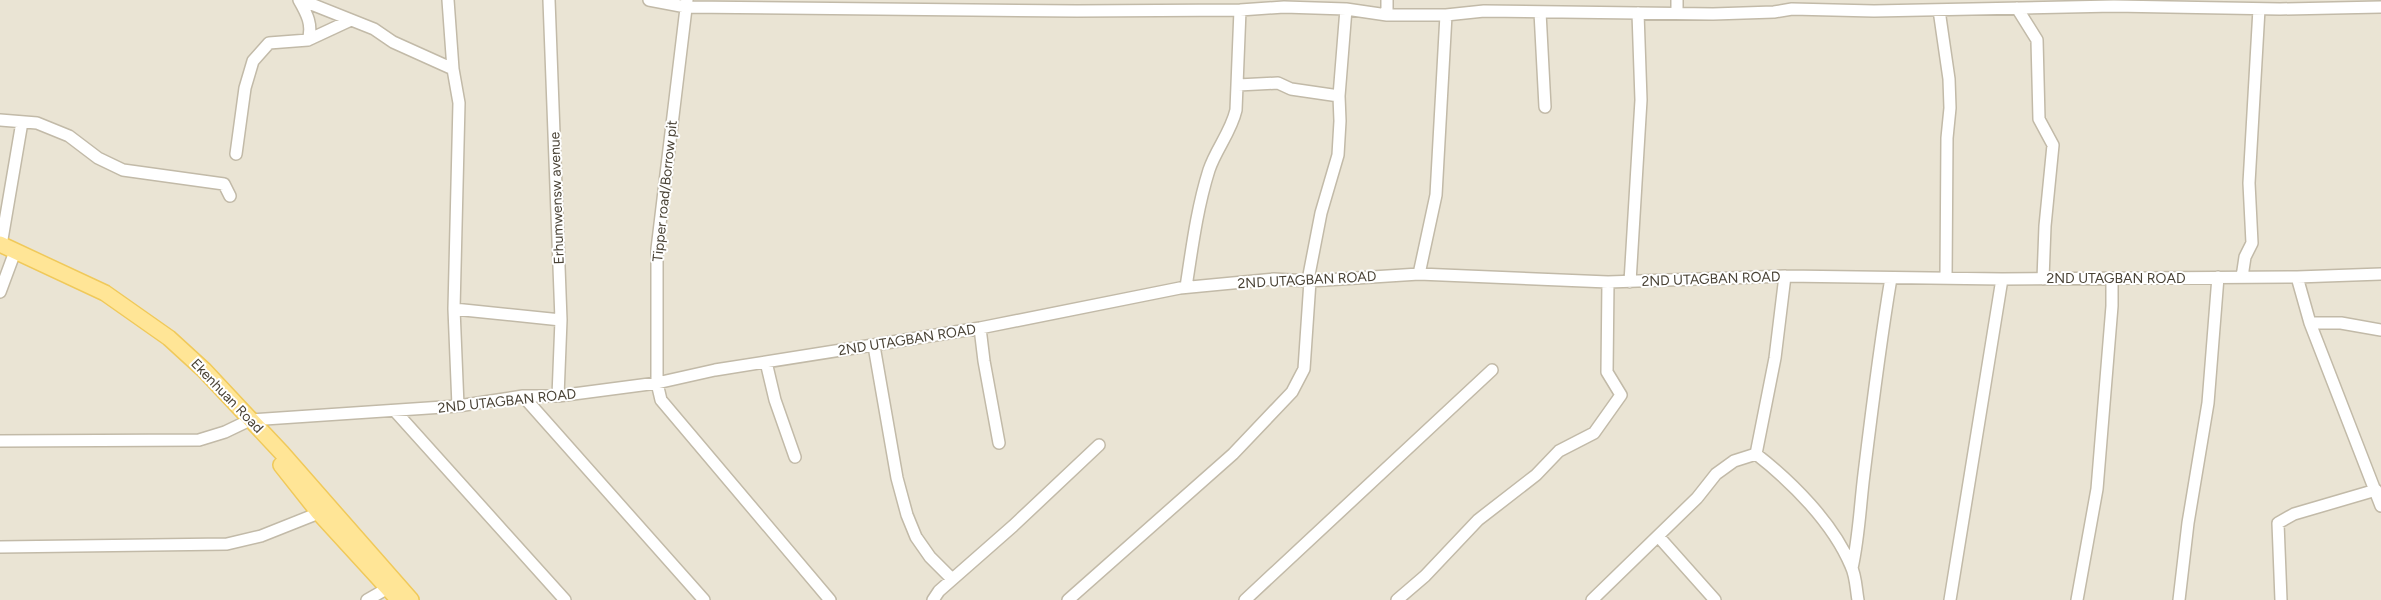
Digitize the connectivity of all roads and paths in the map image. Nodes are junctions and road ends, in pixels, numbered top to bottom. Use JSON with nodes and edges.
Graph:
{"nodes":[{"id":1,"x":300,"y":0,"type":"edge"},
{"id":2,"x":448,"y":0,"type":"edge"},
{"id":3,"x":549,"y":0,"type":"edge"},
{"id":4,"x":649,"y":0,"type":"edge"},
{"id":5,"x":1387,"y":0,"type":"edge"},
{"id":6,"x":1575,"y":0,"type":"edge"},
{"id":7,"x":1677,"y":0,"type":"edge"},
{"id":8,"x":686,"y":3,"type":"edge"},
{"id":9,"x":982,"y":3,"type":"edge"},
{"id":10,"x":784,"y":4,"type":"edge"},
{"id":11,"x":884,"y":4,"type":"edge"},
{"id":12,"x":1284,"y":4,"type":"edge"},
{"id":13,"x":1977,"y":4,"type":"edge"},
{"id":14,"x":2175,"y":4,"type":"edge"},
{"id":15,"x":2273,"y":4,"type":"edge"},
{"id":16,"x":1083,"y":5,"type":"edge"},
{"id":17,"x":1188,"y":5,"type":"edge"},
{"id":18,"x":1484,"y":5,"type":"edge"},
{"id":19,"x":2380,"y":5,"type":"edge"},
{"id":20,"x":1774,"y":6,"type":"edge"},
{"id":21,"x":1874,"y":6,"type":"edge"},
{"id":22,"x":2017,"y":8,"type":"junction"},
{"id":23,"x":1346,"y":9,"type":"junction"},
{"id":24,"x":2259,"y":9,"type":"junction"},
{"id":25,"x":1240,"y":10,"type":"junction"},
{"id":26,"x":1939,"y":10,"type":"junction"},
{"id":27,"x":1540,"y":12,"type":"junction"},
{"id":28,"x":1575,"y":12,"type":"junction"},
{"id":29,"x":1677,"y":13,"type":"junction"},
{"id":30,"x":1638,"y":14,"type":"junction"},
{"id":31,"x":1387,"y":15,"type":"junction"},
{"id":32,"x":1446,"y":15,"type":"junction"},
{"id":33,"x":351,"y":20,"type":"junction"},
{"id":34,"x":308,"y":40,"type":"junction"},
{"id":35,"x":454,"y":69,"type":"junction"},
{"id":36,"x":1238,"y":85,"type":"junction"},
{"id":37,"x":1339,"y":96,"type":"junction"},
{"id":38,"x":1545,"y":107,"type":"dead end"},
{"id":39,"x":0,"y":120,"type":"edge"},
{"id":40,"x":22,"y":122,"type":"junction"},
{"id":41,"x":236,"y":154,"type":"dead end"},
{"id":42,"x":230,"y":196,"type":"dead end"},
{"id":43,"x":3,"y":250,"type":"edge"},
{"id":44,"x":1419,"y":274,"type":"junction"},
{"id":45,"x":2381,"y":274,"type":"edge"},
{"id":46,"x":1785,"y":276,"type":"junction"},
{"id":47,"x":2218,"y":277,"type":"junction"},
{"id":48,"x":2242,"y":277,"type":"junction"},
{"id":49,"x":2297,"y":277,"type":"junction"},
{"id":50,"x":1891,"y":278,"type":"junction"},
{"id":51,"x":1946,"y":278,"type":"junction"},
{"id":52,"x":2112,"y":278,"type":"junction"},
{"id":53,"x":2002,"y":279,"type":"junction"},
{"id":54,"x":2043,"y":279,"type":"junction"},
{"id":55,"x":1309,"y":280,"type":"junction"},
{"id":56,"x":1608,"y":282,"type":"junction"},
{"id":57,"x":1630,"y":282,"type":"junction"},
{"id":58,"x":1186,"y":287,"type":"junction"},
{"id":59,"x":0,"y":292,"type":"edge"},
{"id":60,"x":454,"y":309,"type":"junction"},
{"id":61,"x":561,"y":320,"type":"junction"},
{"id":62,"x":2310,"y":323,"type":"junction"},
{"id":63,"x":980,"y":328,"type":"junction"},
{"id":64,"x":2381,"y":330,"type":"edge"},
{"id":65,"x":874,"y":346,"type":"junction"},
{"id":66,"x":766,"y":362,"type":"junction"},
{"id":67,"x":1492,"y":370,"type":"dead end"},
{"id":68,"x":657,"y":382,"type":"junction"},
{"id":69,"x":523,"y":396,"type":"junction"},
{"id":70,"x":558,"y":396,"type":"junction"},
{"id":71,"x":458,"y":406,"type":"junction"},
{"id":72,"x":395,"y":411,"type":"junction"},
{"id":73,"x":247,"y":421,"type":"junction"},
{"id":74,"x":0,"y":441,"type":"edge"},
{"id":75,"x":999,"y":443,"type":"dead end"},
{"id":76,"x":1099,"y":444,"type":"dead end"},
{"id":77,"x":1756,"y":454,"type":"junction"},
{"id":78,"x":795,"y":456,"type":"dead end"},
{"id":79,"x":2376,"y":490,"type":"junction"},
{"id":80,"x":2381,"y":506,"type":"edge"},
{"id":81,"x":319,"y":512,"type":"junction"},
{"id":82,"x":1658,"y":536,"type":"junction"},
{"id":83,"x":0,"y":547,"type":"edge"},
{"id":84,"x":1852,"y":568,"type":"junction"},
{"id":85,"x":952,"y":579,"type":"junction"},
{"id":86,"x":388,"y":588,"type":"junction"},
{"id":87,"x":367,"y":600,"type":"edge"},
{"id":88,"x":398,"y":600,"type":"edge"},
{"id":89,"x":411,"y":600,"type":"edge"},
{"id":90,"x":565,"y":600,"type":"edge"},
{"id":91,"x":704,"y":600,"type":"edge"},
{"id":92,"x":830,"y":600,"type":"edge"},
{"id":93,"x":933,"y":600,"type":"edge"},
{"id":94,"x":1068,"y":600,"type":"edge"},
{"id":95,"x":1245,"y":600,"type":"edge"},
{"id":96,"x":1397,"y":600,"type":"edge"},
{"id":97,"x":1592,"y":600,"type":"edge"},
{"id":98,"x":1716,"y":600,"type":"edge"},
{"id":99,"x":1858,"y":600,"type":"edge"},
{"id":100,"x":1950,"y":600,"type":"edge"},
{"id":101,"x":2077,"y":600,"type":"edge"},
{"id":102,"x":2179,"y":600,"type":"edge"},
{"id":103,"x":2281,"y":600,"type":"edge"}],
"edges":[{"from":1,"to":33,"type":"street"},
{"from":1,"to":34,"type":"street"},
{"from":2,"to":35,"type":"street"},
{"from":3,"to":61,"type":"street","name":"Erhumwensw avenue"},
{"from":4,"to":8,"type":"street"},
{"from":5,"to":31,"type":"street"},
{"from":6,"to":28,"type":"street"},
{"from":7,"to":29,"type":"street"},
{"from":8,"to":10,"type":"street"},
{"from":8,"to":68,"type":"street","name":"Tipper road/Borrow pit"},
{"from":9,"to":11,"type":"street"},
{"from":9,"to":16,"type":"street"},
{"from":10,"to":11,"type":"street"},
{"from":12,"to":23,"type":"street"},
{"from":12,"to":25,"type":"street"},
{"from":13,"to":22,"type":"street"},
{"from":13,"to":26,"type":"street"},
{"from":14,"to":22,"type":"street"},
{"from":14,"to":24,"type":"street"},
{"from":15,"to":19,"type":"street"},
{"from":15,"to":24,"type":"street"},
{"from":16,"to":17,"type":"street"},
{"from":17,"to":25,"type":"street"},
{"from":18,"to":27,"type":"street"},
{"from":18,"to":32,"type":"street"},
{"from":20,"to":21,"type":"street"},
{"from":20,"to":29,"type":"street"},
{"from":21,"to":26,"type":"street"},
{"from":22,"to":54,"type":"street"},
{"from":23,"to":31,"type":"street"},
{"from":23,"to":37,"type":"street"},
{"from":24,"to":48,"type":"street"},
{"from":25,"to":36,"type":"street"},
{"from":26,"to":51,"type":"street"},
{"from":27,"to":28,"type":"street"},
{"from":27,"to":38,"type":"street"},
{"from":28,"to":30,"type":"street"},
{"from":29,"to":30,"type":"street"},
{"from":30,"to":57,"type":"street"},
{"from":31,"to":32,"type":"street"},
{"from":32,"to":44,"type":"street"},
{"from":33,"to":34,"type":"street"},
{"from":33,"to":35,"type":"street"},
{"from":34,"to":41,"type":"street"},
{"from":35,"to":60,"type":"street"},
{"from":36,"to":37,"type":"street"},
{"from":36,"to":58,"type":"street"},
{"from":37,"to":55,"type":"street"},
{"from":39,"to":40,"type":"street"},
{"from":40,"to":42,"type":"street"},
{"from":40,"to":43,"type":"street"},
{"from":43,"to":59,"type":"street"},
{"from":43,"to":73,"type":"main road","name":"Ekenhuan Road"},
{"from":44,"to":55,"type":"street","name":"2ND UTAGBAN ROAD"},
{"from":44,"to":56,"type":"street","name":"2ND UTAGBAN ROAD"},
{"from":45,"to":49,"type":"street","name":"2ND UTAGBAN ROAD"},
{"from":46,"to":50,"type":"street","name":"2ND UTAGBAN ROAD"},
{"from":46,"to":57,"type":"street","name":"2ND UTAGBAN ROAD"},
{"from":46,"to":77,"type":"street"},
{"from":47,"to":48,"type":"street","name":"2ND UTAGBAN ROAD"},
{"from":47,"to":52,"type":"street","name":"2ND UTAGBAN ROAD"},
{"from":47,"to":102,"type":"street"},
{"from":48,"to":49,"type":"street","name":"2ND UTAGBAN ROAD"},
{"from":49,"to":62,"type":"street"},
{"from":50,"to":51,"type":"street","name":"2ND UTAGBAN ROAD"},
{"from":50,"to":84,"type":"street"},
{"from":51,"to":53,"type":"street","name":"2ND UTAGBAN ROAD"},
{"from":52,"to":54,"type":"street","name":"2ND UTAGBAN ROAD"},
{"from":52,"to":101,"type":"street"},
{"from":53,"to":54,"type":"street","name":"2ND UTAGBAN ROAD"},
{"from":53,"to":100,"type":"street"},
{"from":55,"to":58,"type":"street","name":"2ND UTAGBAN ROAD"},
{"from":55,"to":94,"type":"street"},
{"from":56,"to":57,"type":"street","name":"2ND UTAGBAN ROAD"},
{"from":56,"to":96,"type":"street"},
{"from":58,"to":63,"type":"street","name":"2ND UTAGBAN ROAD"},
{"from":60,"to":61,"type":"street"},
{"from":60,"to":71,"type":"street"},
{"from":61,"to":70,"type":"street","name":"Erhumwensw avenue"},
{"from":62,"to":64,"type":"street"},
{"from":62,"to":79,"type":"street"},
{"from":63,"to":65,"type":"street","name":"2ND UTAGBAN ROAD"},
{"from":63,"to":75,"type":"street"},
{"from":65,"to":66,"type":"street","name":"2ND UTAGBAN ROAD"},
{"from":65,"to":85,"type":"street"},
{"from":66,"to":68,"type":"street","name":"2ND UTAGBAN ROAD"},
{"from":66,"to":78,"type":"street"},
{"from":67,"to":95,"type":"street"},
{"from":68,"to":70,"type":"street","name":"2ND UTAGBAN ROAD"},
{"from":68,"to":92,"type":"street","name":"Tipper road/Borrow pit"},
{"from":69,"to":70,"type":"street","name":"2ND UTAGBAN ROAD"},
{"from":69,"to":71,"type":"street","name":"2ND UTAGBAN ROAD"},
{"from":69,"to":91,"type":"street"},
{"from":71,"to":72,"type":"street","name":"2ND UTAGBAN ROAD"},
{"from":72,"to":73,"type":"street","name":"2ND UTAGBAN ROAD"},
{"from":72,"to":90,"type":"street"},
{"from":73,"to":74,"type":"street"},
{"from":73,"to":81,"type":"main road","name":"Ekenhuan Road"},
{"from":73,"to":89,"type":"main road","name":"Ekenhuan Road"},
{"from":76,"to":85,"type":"street"},
{"from":77,"to":82,"type":"street"},
{"from":77,"to":84,"type":"street"},
{"from":79,"to":80,"type":"street"},
{"from":79,"to":103,"type":"street"},
{"from":81,"to":83,"type":"street"},
{"from":81,"to":86,"type":"main road","name":"Ekenhuan Road"},
{"from":82,"to":97,"type":"street"},
{"from":82,"to":98,"type":"street"},
{"from":84,"to":99,"type":"street"},
{"from":85,"to":93,"type":"street"},
{"from":86,"to":87,"type":"street"},
{"from":86,"to":88,"type":"main road","name":"Ekenhuan Road"}]}
